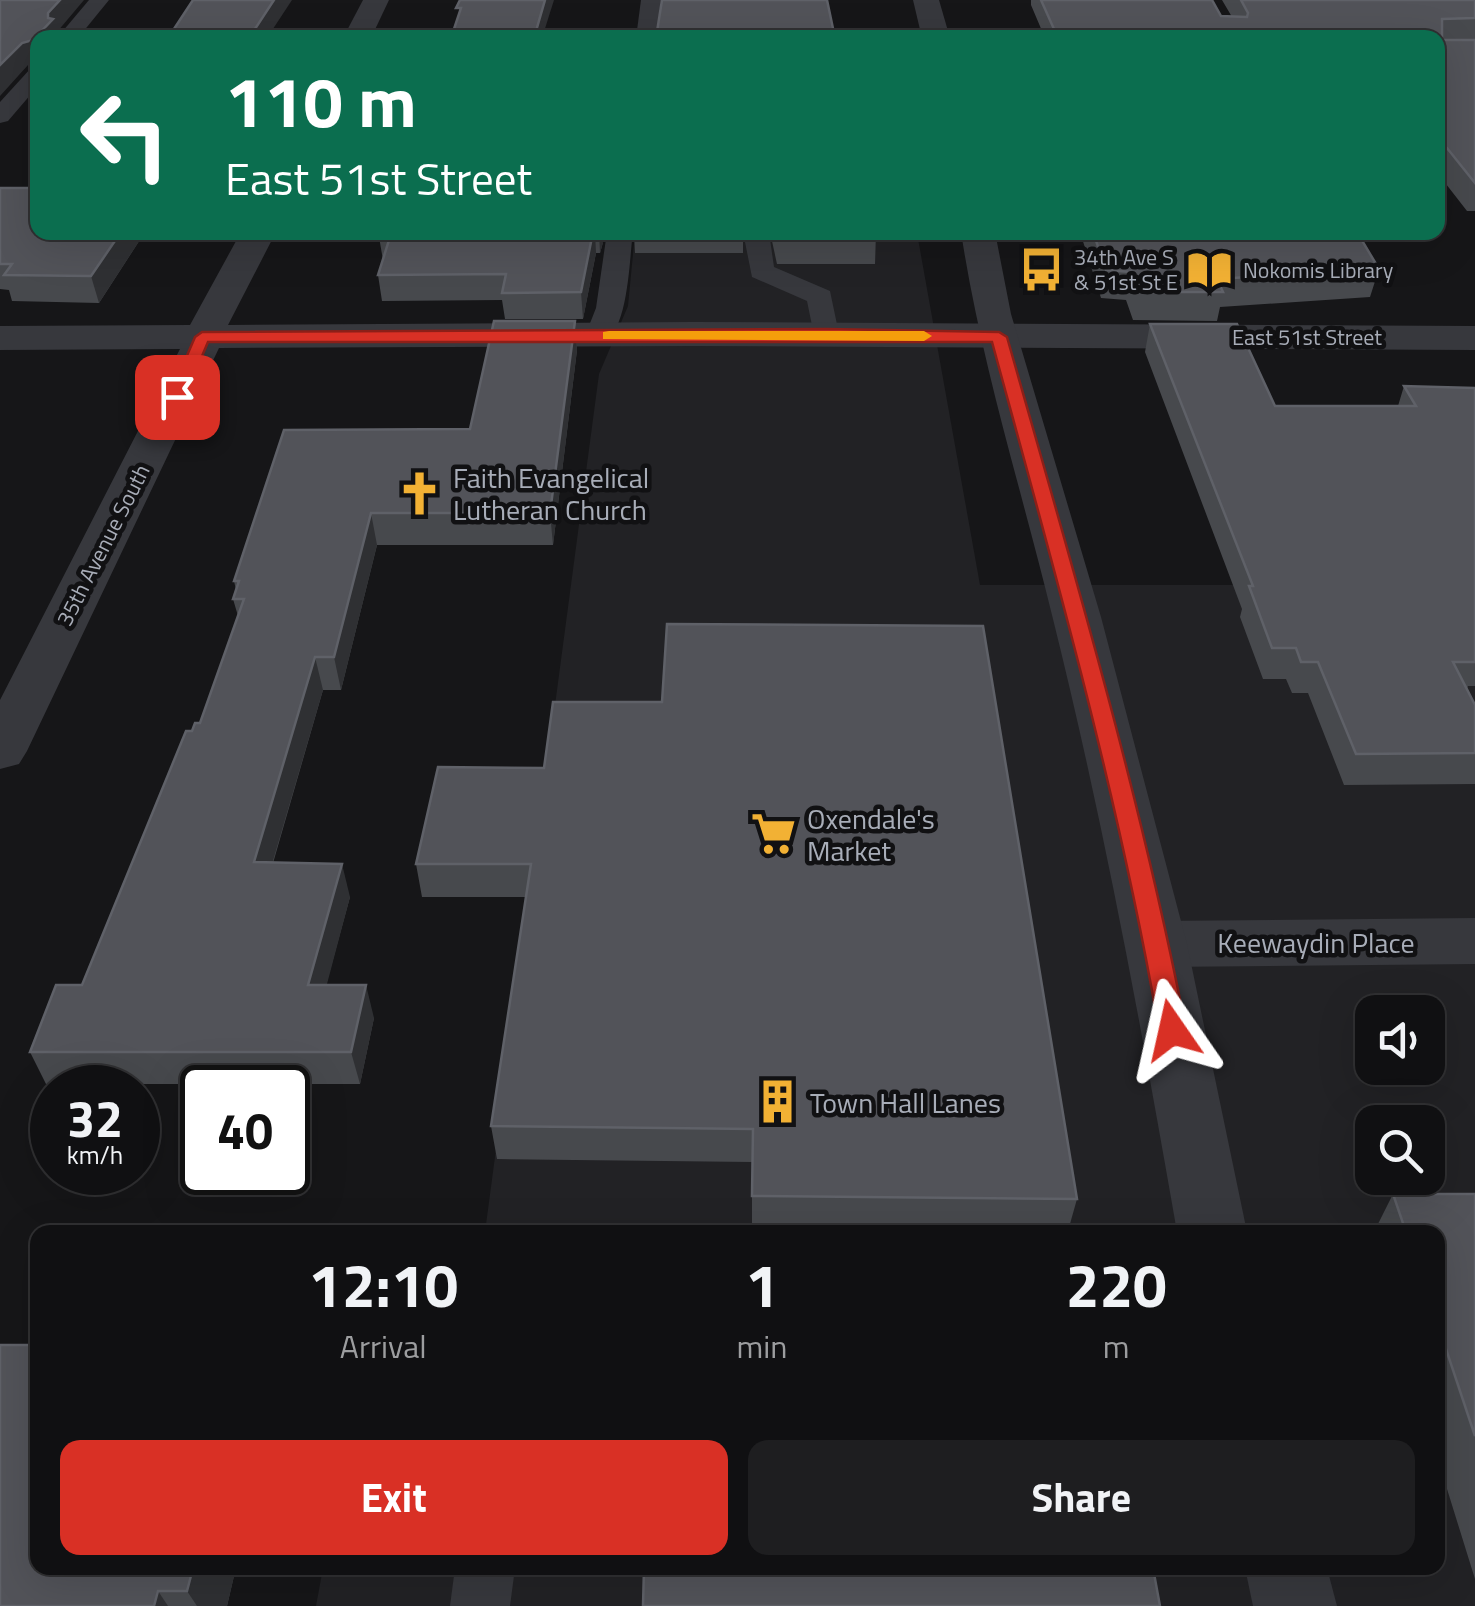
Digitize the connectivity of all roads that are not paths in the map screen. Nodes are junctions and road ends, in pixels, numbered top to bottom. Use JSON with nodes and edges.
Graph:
{"nodes":[{"id":1,"x":99,"y":0,"type":"edge"},
{"id":2,"x":376,"y":0,"type":"edge"},
{"id":3,"x":651,"y":0,"type":"edge"},
{"id":4,"x":926,"y":0,"type":"edge"},
{"id":5,"x":74,"y":30,"type":"edge"},
{"id":6,"x":361,"y":30,"type":"edge"},
{"id":7,"x":647,"y":30,"type":"edge"},
{"id":8,"x":934,"y":30,"type":"edge"},
{"id":9,"x":30,"y":81,"type":"edge"},
{"id":10,"x":0,"y":116,"type":"edge"},
{"id":11,"x":255,"y":240,"type":"edge"},
{"id":12,"x":619,"y":240,"type":"edge"},
{"id":13,"x":757,"y":240,"type":"edge"},
{"id":14,"x":980,"y":240,"type":"edge"},
{"id":15,"x":826,"y":334,"type":"junction"},
{"id":16,"x":598,"y":336,"type":"junction"},
{"id":17,"x":202,"y":337,"type":"junction"},
{"id":18,"x":999,"y":337,"type":"junction"},
{"id":19,"x":0,"y":338,"type":"edge"},
{"id":20,"x":1475,"y":338,"type":"edge"},
{"id":21,"x":0,"y":752,"type":"edge"},
{"id":22,"x":1475,"y":941,"type":"edge"},
{"id":23,"x":1157,"y":944,"type":"junction"},
{"id":24,"x":1211,"y":1225,"type":"edge"},
{"id":25,"x":484,"y":1575,"type":"edge"},
{"id":26,"x":1288,"y":1575,"type":"edge"},
{"id":27,"x":480,"y":1606,"type":"edge"},
{"id":28,"x":1295,"y":1606,"type":"edge"}],
"edges":[{"from":1,"to":5,"type":"lane"},
{"from":2,"to":6,"type":"street"},
{"from":3,"to":7,"type":"lane"},
{"from":4,"to":8,"type":"street"},
{"from":9,"to":10,"type":"lane"},
{"from":11,"to":17,"type":"street","name":"35th Avenue South"},
{"from":12,"to":16,"type":"lane"},
{"from":13,"to":15,"type":"lane"},
{"from":14,"to":18,"type":"street"},
{"from":15,"to":16,"type":"street","name":"East 51st Street"},
{"from":15,"to":18,"type":"street","name":"East 51st Street"},
{"from":16,"to":17,"type":"street","name":"East 51st Street"},
{"from":17,"to":19,"type":"street","name":"East 51st Street"},
{"from":17,"to":21,"type":"street","name":"35th Avenue South"},
{"from":18,"to":20,"type":"street","name":"East 51st Street"},
{"from":18,"to":23,"type":"street"},
{"from":22,"to":23,"type":"street","name":"Keewaydin Place"},
{"from":23,"to":24,"type":"street"},
{"from":25,"to":27,"type":"lane"},
{"from":26,"to":28,"type":"street"}]}
